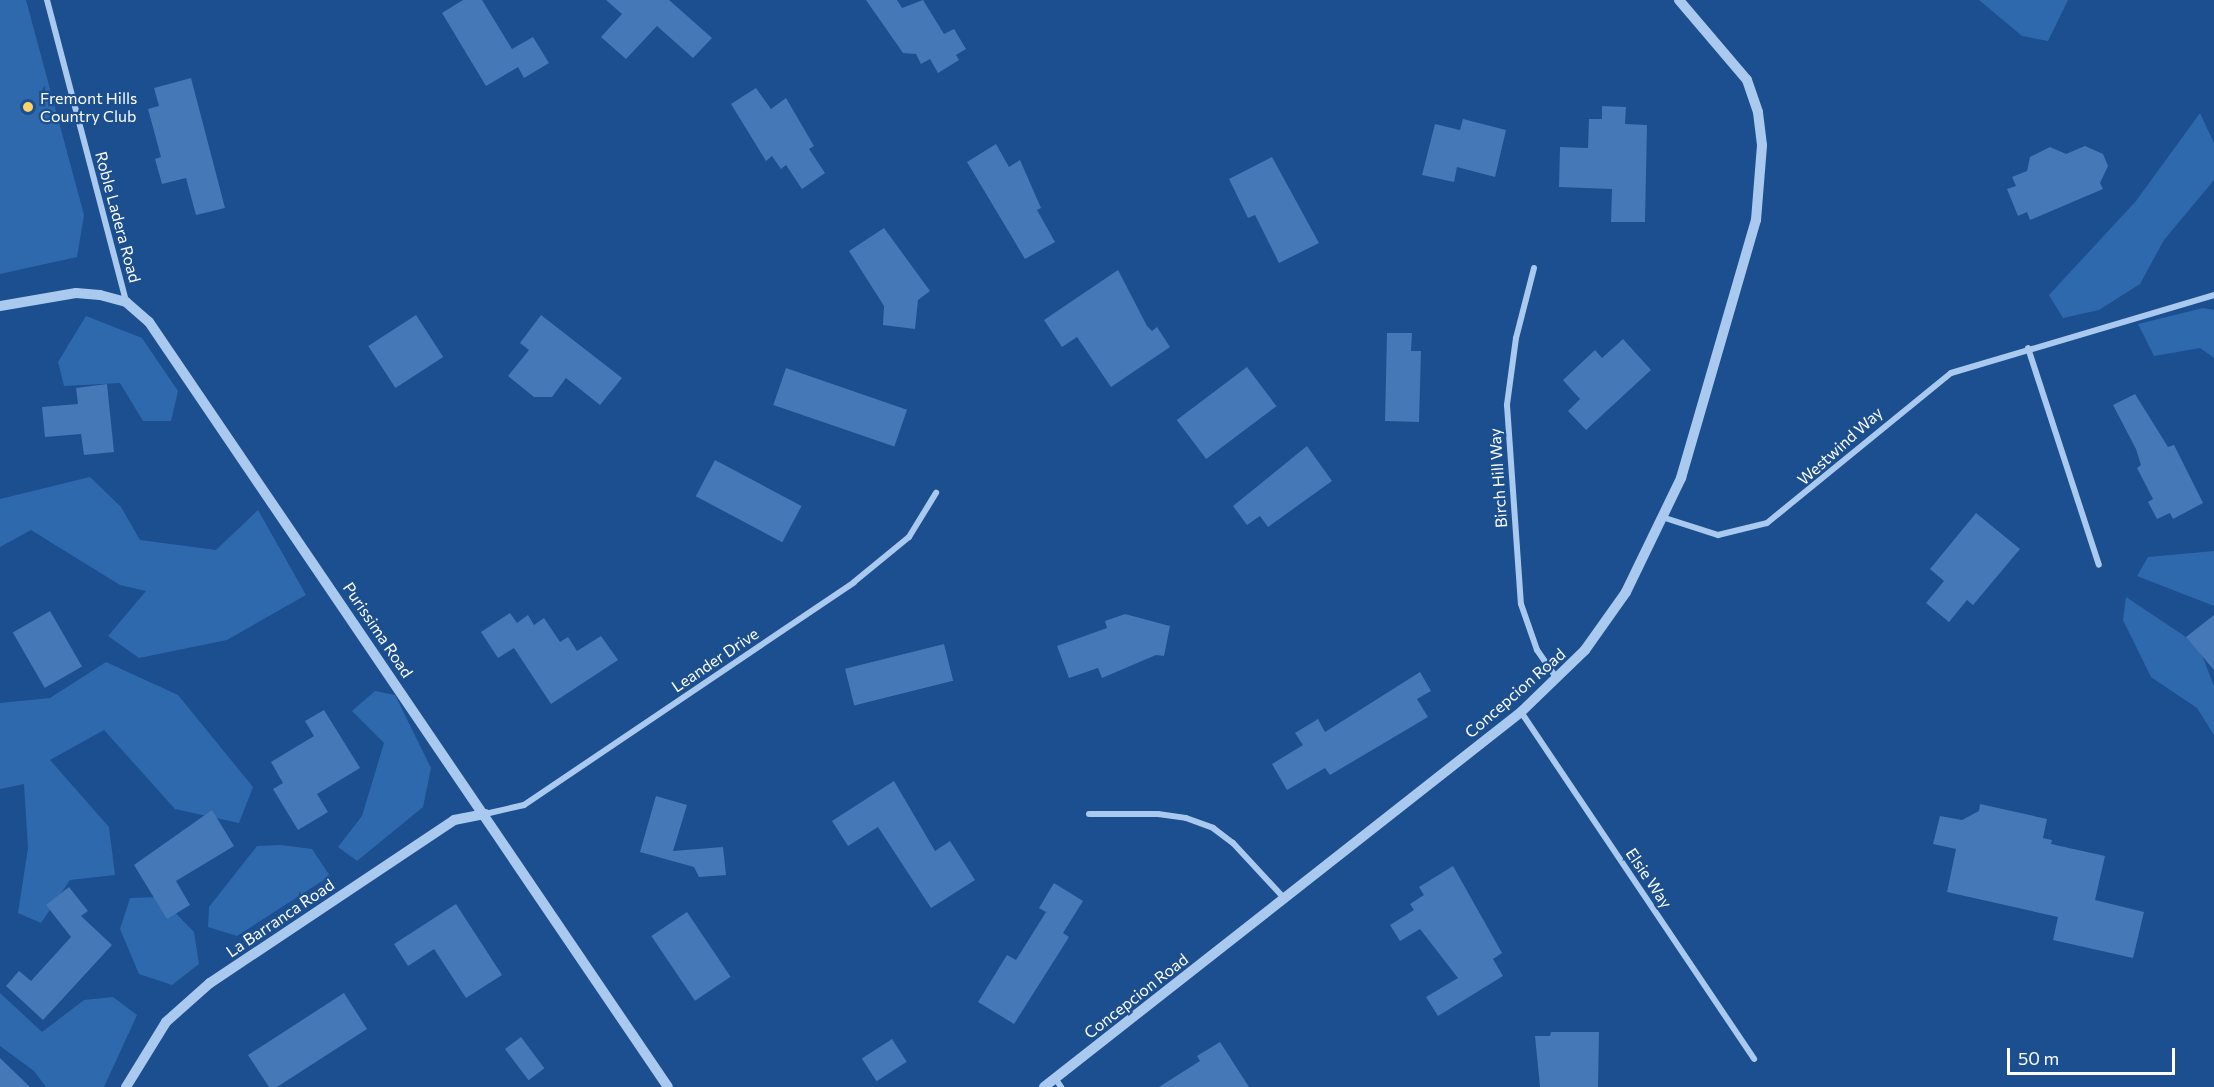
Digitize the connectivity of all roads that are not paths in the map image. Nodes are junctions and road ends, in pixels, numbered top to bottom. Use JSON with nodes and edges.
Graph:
{"nodes":[{"id":1,"x":47,"y":0,"type":"edge"},
{"id":2,"x":1679,"y":0,"type":"edge"},
{"id":3,"x":1533,"y":268,"type":"dead end"},
{"id":4,"x":2214,"y":295,"type":"edge"},
{"id":5,"x":126,"y":302,"type":"junction"},
{"id":6,"x":0,"y":306,"type":"edge"},
{"id":7,"x":2028,"y":348,"type":"junction"},
{"id":8,"x":936,"y":493,"type":"dead end"},
{"id":9,"x":1665,"y":518,"type":"junction"},
{"id":10,"x":2099,"y":565,"type":"dead end"},
{"id":11,"x":1557,"y":680,"type":"junction"},
{"id":12,"x":1521,"y":712,"type":"junction"},
{"id":13,"x":484,"y":814,"type":"junction"},
{"id":14,"x":1089,"y":814,"type":"dead end"},
{"id":15,"x":1284,"y":898,"type":"junction"},
{"id":16,"x":1754,"y":1059,"type":"dead end"},
{"id":17,"x":1058,"y":1083,"type":"edge"},
{"id":18,"x":126,"y":1087,"type":"edge"},
{"id":19,"x":668,"y":1087,"type":"edge"},
{"id":20,"x":1044,"y":1087,"type":"edge"}],
"edges":[{"from":1,"to":5,"type":"street","name":"Roble Ladera Road"},
{"from":2,"to":9,"type":"street","name":"Concepcion Road"},
{"from":3,"to":11,"type":"street","name":"Birch Hill Way"},
{"from":4,"to":7,"type":"street","name":"Westwind Way"},
{"from":5,"to":6,"type":"street"},
{"from":5,"to":13,"type":"street","name":"Purissima Road"},
{"from":7,"to":9,"type":"street","name":"Westwind Way"},
{"from":7,"to":10,"type":"street"},
{"from":8,"to":13,"type":"street","name":"Leander Drive"},
{"from":9,"to":11,"type":"street","name":"Concepcion Road"},
{"from":11,"to":12,"type":"street","name":"Concepcion Road"},
{"from":12,"to":15,"type":"street","name":"Concepcion Road"},
{"from":12,"to":16,"type":"street","name":"Elsie Way"},
{"from":13,"to":18,"type":"street","name":"La Barranca Road"},
{"from":13,"to":19,"type":"street","name":"Purissima Road"},
{"from":14,"to":15,"type":"street"},
{"from":15,"to":17,"type":"street","name":"Concepcion Road"},
{"from":17,"to":20,"type":"street","name":"Concepcion Road"}]}
